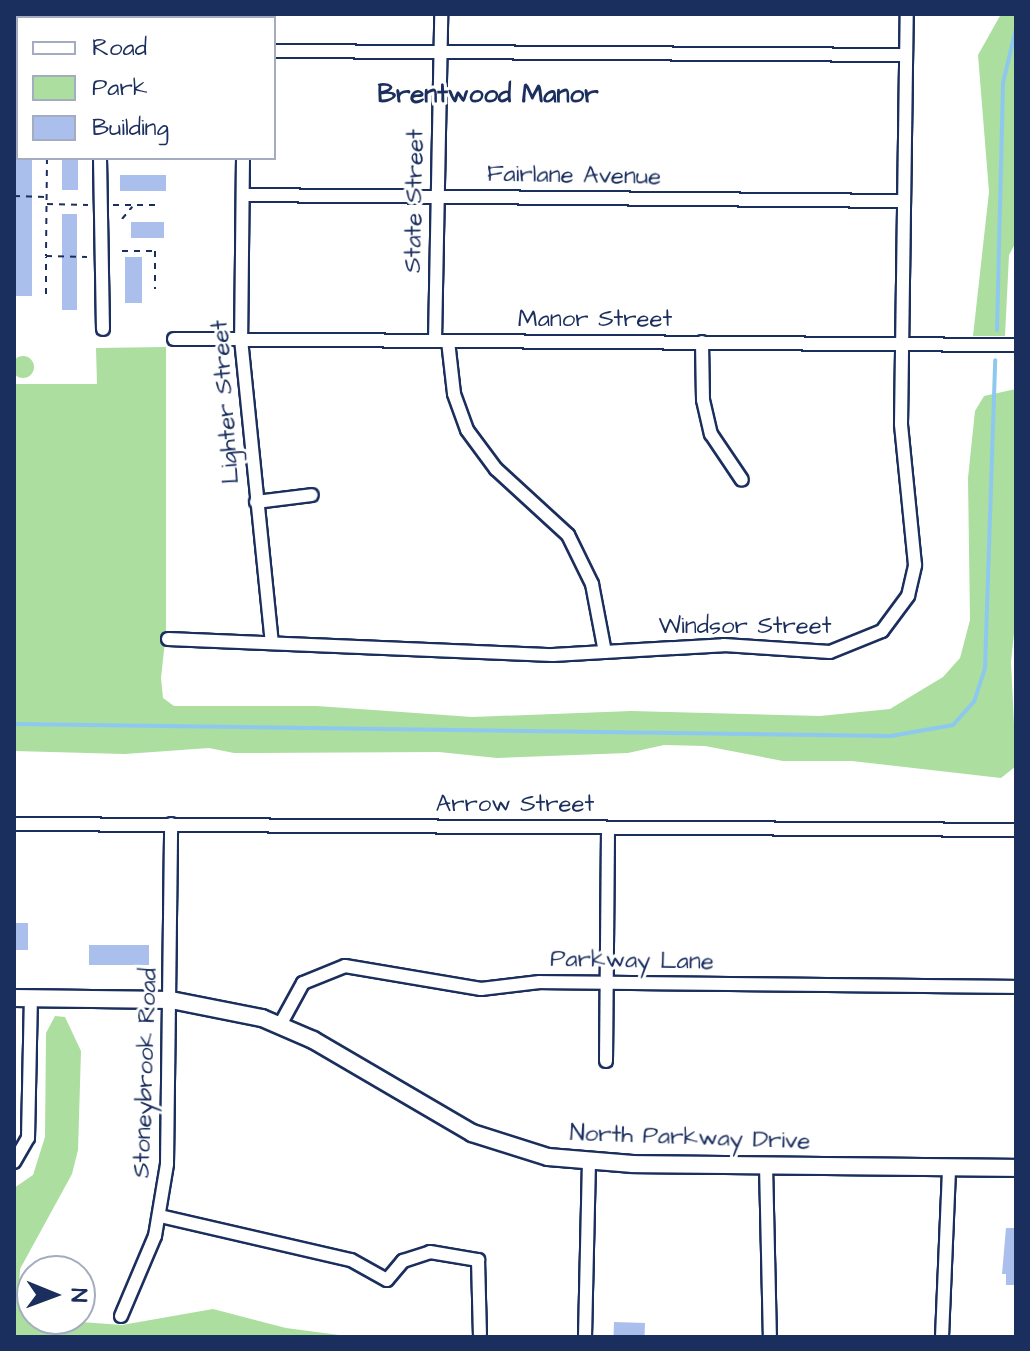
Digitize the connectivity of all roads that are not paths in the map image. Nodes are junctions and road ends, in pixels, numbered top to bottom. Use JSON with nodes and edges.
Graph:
{"nodes":[{"id":1,"x":441,"y":14,"type":"edge"},
{"id":2,"x":907,"y":14,"type":"edge"},
{"id":3,"x":276,"y":51,"type":"edge"},
{"id":4,"x":440,"y":51,"type":"junction"},
{"id":5,"x":906,"y":55,"type":"junction"},
{"id":6,"x":100,"y":160,"type":"edge"},
{"id":7,"x":243,"y":160,"type":"edge"},
{"id":8,"x":243,"y":195,"type":"junction"},
{"id":9,"x":437,"y":197,"type":"junction"},
{"id":10,"x":904,"y":201,"type":"junction"},
{"id":11,"x":103,"y":329,"type":"dead end"},
{"id":12,"x":174,"y":339,"type":"dead end"},
{"id":13,"x":241,"y":339,"type":"junction"},
{"id":14,"x":442,"y":341,"type":"junction"},
{"id":15,"x":702,"y":342,"type":"junction"},
{"id":16,"x":903,"y":344,"type":"junction"},
{"id":17,"x":1016,"y":345,"type":"edge"},
{"id":18,"x":742,"y":480,"type":"dead end"},
{"id":19,"x":312,"y":495,"type":"dead end"},
{"id":20,"x":256,"y":502,"type":"junction"},
{"id":21,"x":168,"y":639,"type":"dead end"},
{"id":22,"x":272,"y":642,"type":"junction"},
{"id":23,"x":605,"y":652,"type":"junction"},
{"id":24,"x":14,"y":824,"type":"edge"},
{"id":25,"x":171,"y":824,"type":"junction"},
{"id":26,"x":608,"y":828,"type":"junction"},
{"id":27,"x":1016,"y":830,"type":"edge"},
{"id":28,"x":607,"y":982,"type":"junction"},
{"id":29,"x":1016,"y":987,"type":"edge"},
{"id":30,"x":22,"y":998,"type":"edge"},
{"id":31,"x":171,"y":1000,"type":"junction"},
{"id":32,"x":280,"y":1025,"type":"junction"},
{"id":33,"x":606,"y":1061,"type":"dead end"},
{"id":34,"x":14,"y":1162,"type":"edge"},
{"id":35,"x":589,"y":1162,"type":"junction"},
{"id":36,"x":766,"y":1165,"type":"junction"},
{"id":37,"x":949,"y":1167,"type":"junction"},
{"id":38,"x":1016,"y":1168,"type":"edge"},
{"id":39,"x":160,"y":1216,"type":"junction"},
{"id":40,"x":121,"y":1316,"type":"dead end"},
{"id":41,"x":480,"y":1334,"type":"dead end"},
{"id":42,"x":585,"y":1337,"type":"edge"},
{"id":43,"x":770,"y":1337,"type":"edge"},
{"id":44,"x":942,"y":1337,"type":"edge"}],
"edges":[{"from":1,"to":4,"type":"street","name":"State Street"},
{"from":2,"to":5,"type":"street","name":"Windsor Street"},
{"from":3,"to":4,"type":"street"},
{"from":4,"to":5,"type":"street"},
{"from":4,"to":9,"type":"street","name":"State Street"},
{"from":5,"to":10,"type":"street","name":"Windsor Street"},
{"from":6,"to":11,"type":"street"},
{"from":7,"to":8,"type":"street","name":"Lighter Street"},
{"from":8,"to":9,"type":"street","name":"Fairlane Avenue"},
{"from":8,"to":13,"type":"street","name":"Lighter Street"},
{"from":9,"to":10,"type":"street","name":"Fairlane Avenue"},
{"from":9,"to":14,"type":"street","name":"State Street"},
{"from":10,"to":16,"type":"street","name":"Windsor Street"},
{"from":12,"to":13,"type":"street","name":"Manor Street"},
{"from":13,"to":14,"type":"street","name":"Manor Street"},
{"from":13,"to":20,"type":"street","name":"Lighter Street"},
{"from":14,"to":15,"type":"street","name":"Manor Street"},
{"from":14,"to":23,"type":"street","name":"State Street"},
{"from":15,"to":16,"type":"street","name":"Manor Street"},
{"from":15,"to":18,"type":"street"},
{"from":16,"to":17,"type":"street","name":"Manor Street"},
{"from":16,"to":23,"type":"street","name":"Windsor Street"},
{"from":19,"to":20,"type":"street"},
{"from":20,"to":22,"type":"street","name":"Lighter Street"},
{"from":21,"to":22,"type":"street","name":"Windsor Street"},
{"from":22,"to":23,"type":"street","name":"Windsor Street"},
{"from":24,"to":25,"type":"street","name":"Arrow Street"},
{"from":25,"to":26,"type":"street","name":"Arrow Street"},
{"from":25,"to":31,"type":"street","name":"Stoneybrook Road"},
{"from":26,"to":27,"type":"street","name":"Arrow Street"},
{"from":26,"to":28,"type":"street"},
{"from":28,"to":29,"type":"street","name":"Parkway Lane"},
{"from":28,"to":32,"type":"street","name":"Parkway Lane"},
{"from":28,"to":33,"type":"street"},
{"from":30,"to":31,"type":"main road","name":"North Parkway Drive"},
{"from":30,"to":34,"type":"street"},
{"from":31,"to":32,"type":"main road","name":"North Parkway Drive"},
{"from":31,"to":39,"type":"street","name":"Stoneybrook Road"},
{"from":32,"to":35,"type":"main road","name":"North Parkway Drive"},
{"from":35,"to":36,"type":"main road","name":"North Parkway Drive"},
{"from":35,"to":42,"type":"street"},
{"from":36,"to":37,"type":"main road","name":"North Parkway Drive"},
{"from":36,"to":43,"type":"street"},
{"from":37,"to":38,"type":"main road","name":"North Parkway Drive"},
{"from":37,"to":44,"type":"street"},
{"from":39,"to":40,"type":"street","name":"Stoneybrook Road"},
{"from":39,"to":41,"type":"street"}]}
